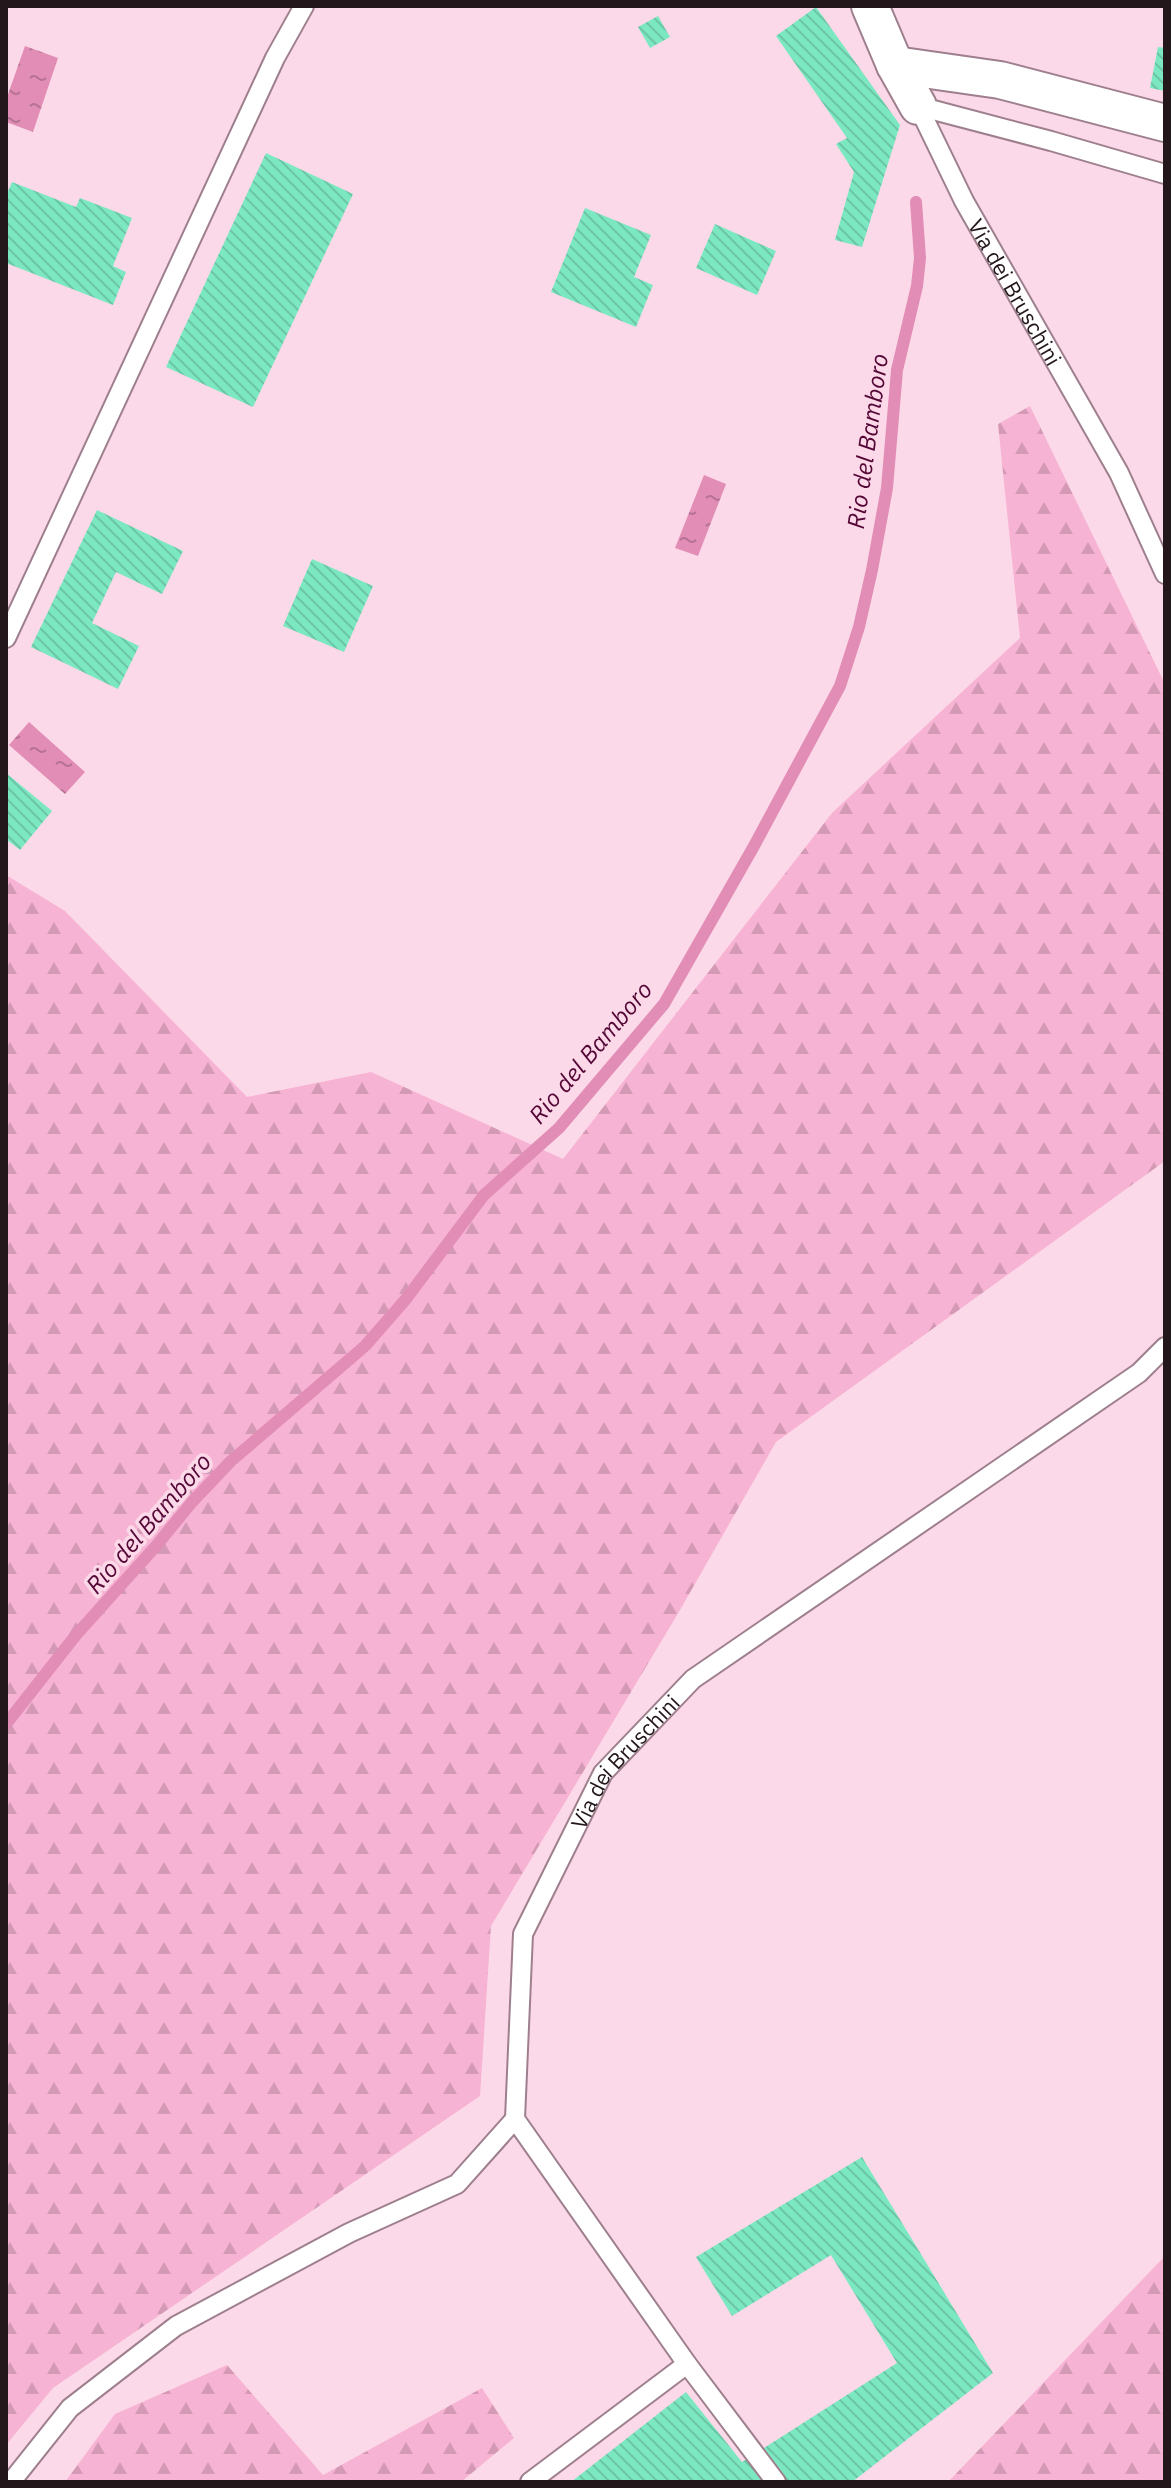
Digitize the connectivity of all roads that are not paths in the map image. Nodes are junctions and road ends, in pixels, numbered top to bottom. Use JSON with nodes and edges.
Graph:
{"nodes":[{"id":1,"x":304,"y":6,"type":"edge"},
{"id":2,"x":870,"y":6,"type":"edge"},
{"id":3,"x":895,"y":65,"type":"junction"},
{"id":4,"x":918,"y":106,"type":"junction"},
{"id":5,"x":1165,"y":123,"type":"edge"},
{"id":6,"x":1165,"y":174,"type":"edge"},
{"id":7,"x":1165,"y":574,"type":"edge"},
{"id":8,"x":6,"y":638,"type":"edge"},
{"id":9,"x":1165,"y":1347,"type":"edge"},
{"id":10,"x":515,"y":2119,"type":"junction"},
{"id":11,"x":687,"y":2364,"type":"junction"},
{"id":12,"x":11,"y":2482,"type":"edge"},
{"id":13,"x":530,"y":2482,"type":"edge"},
{"id":14,"x":776,"y":2482,"type":"edge"}],
"edges":[{"from":1,"to":8,"type":"lane"},
{"from":2,"to":3,"type":"street","name":"Via dei Bruschini"},
{"from":3,"to":4,"type":"street","name":"Via dei Bruschini"},
{"from":3,"to":5,"type":"street"},
{"from":4,"to":6,"type":"lane"},
{"from":4,"to":7,"type":"lane","name":"Via dei Bruschini"},
{"from":9,"to":10,"type":"lane","name":"Via dei Bruschini"},
{"from":10,"to":11,"type":"lane"},
{"from":10,"to":12,"type":"lane"},
{"from":11,"to":13,"type":"lane"},
{"from":11,"to":14,"type":"lane"}]}
